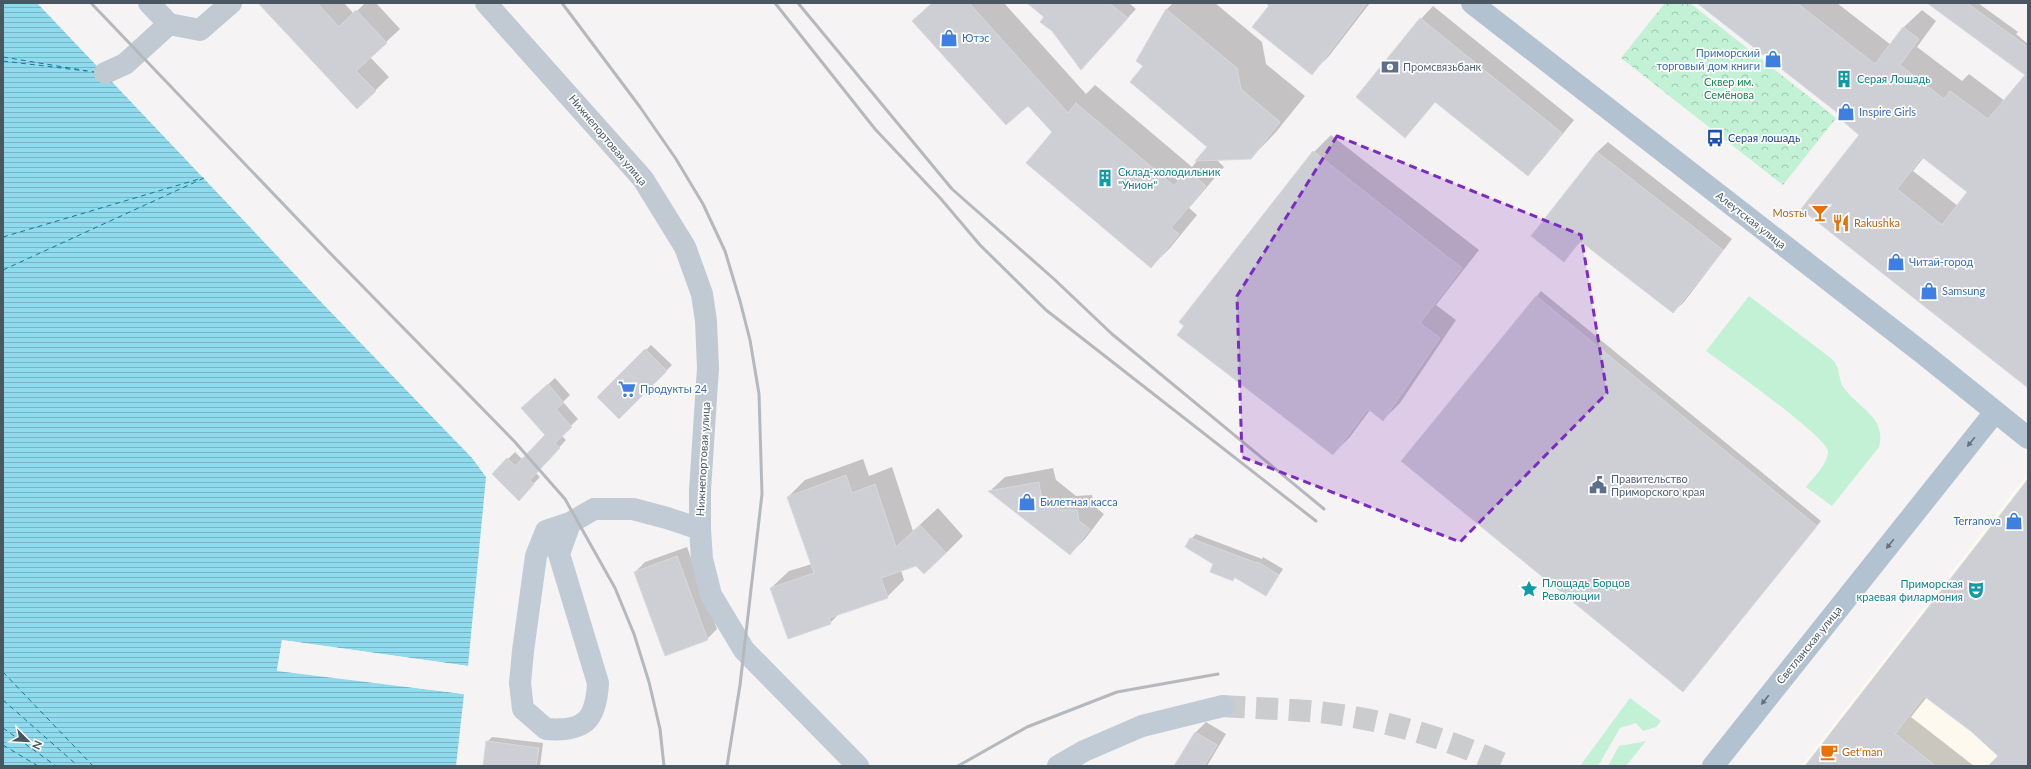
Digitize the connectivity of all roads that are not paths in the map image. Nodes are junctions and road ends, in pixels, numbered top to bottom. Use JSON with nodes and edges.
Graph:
{"nodes":[{"id":1,"x":149,"y":3,"type":"edge"},
{"id":2,"x":231,"y":3,"type":"edge"},
{"id":3,"x":486,"y":3,"type":"edge"},
{"id":4,"x":1472,"y":3,"type":"edge"},
{"id":5,"x":169,"y":24,"type":"junction"},
{"id":6,"x":105,"y":73,"type":"dead end"},
{"id":7,"x":1995,"y":412,"type":"junction"},
{"id":8,"x":2026,"y":431,"type":"edge"},
{"id":9,"x":570,"y":523,"type":"junction"},
{"id":10,"x":700,"y":529,"type":"junction"},
{"id":11,"x":1223,"y":706,"type":"tunnel mouth"},
{"id":12,"x":858,"y":766,"type":"edge"},
{"id":13,"x":1058,"y":766,"type":"edge"},
{"id":14,"x":1713,"y":766,"type":"edge"}],
"edges":[{"from":1,"to":5,"type":"street"},
{"from":2,"to":5,"type":"street"},
{"from":3,"to":10,"type":"street","name":"Нижнепортовая улица"},
{"from":4,"to":7,"type":"main road","name":"Алеутская улица"},
{"from":5,"to":6,"type":"street"},
{"from":7,"to":8,"type":"main road","name":"Алеутская улица"},
{"from":7,"to":14,"type":"main road","name":"Светланская улица","one_way":true},
{"from":9,"to":9,"type":"street"},
{"from":9,"to":10,"type":"street"},
{"from":10,"to":12,"type":"street","name":"Нижнепортовая улица"},
{"from":11,"to":13,"type":"street"}]}
